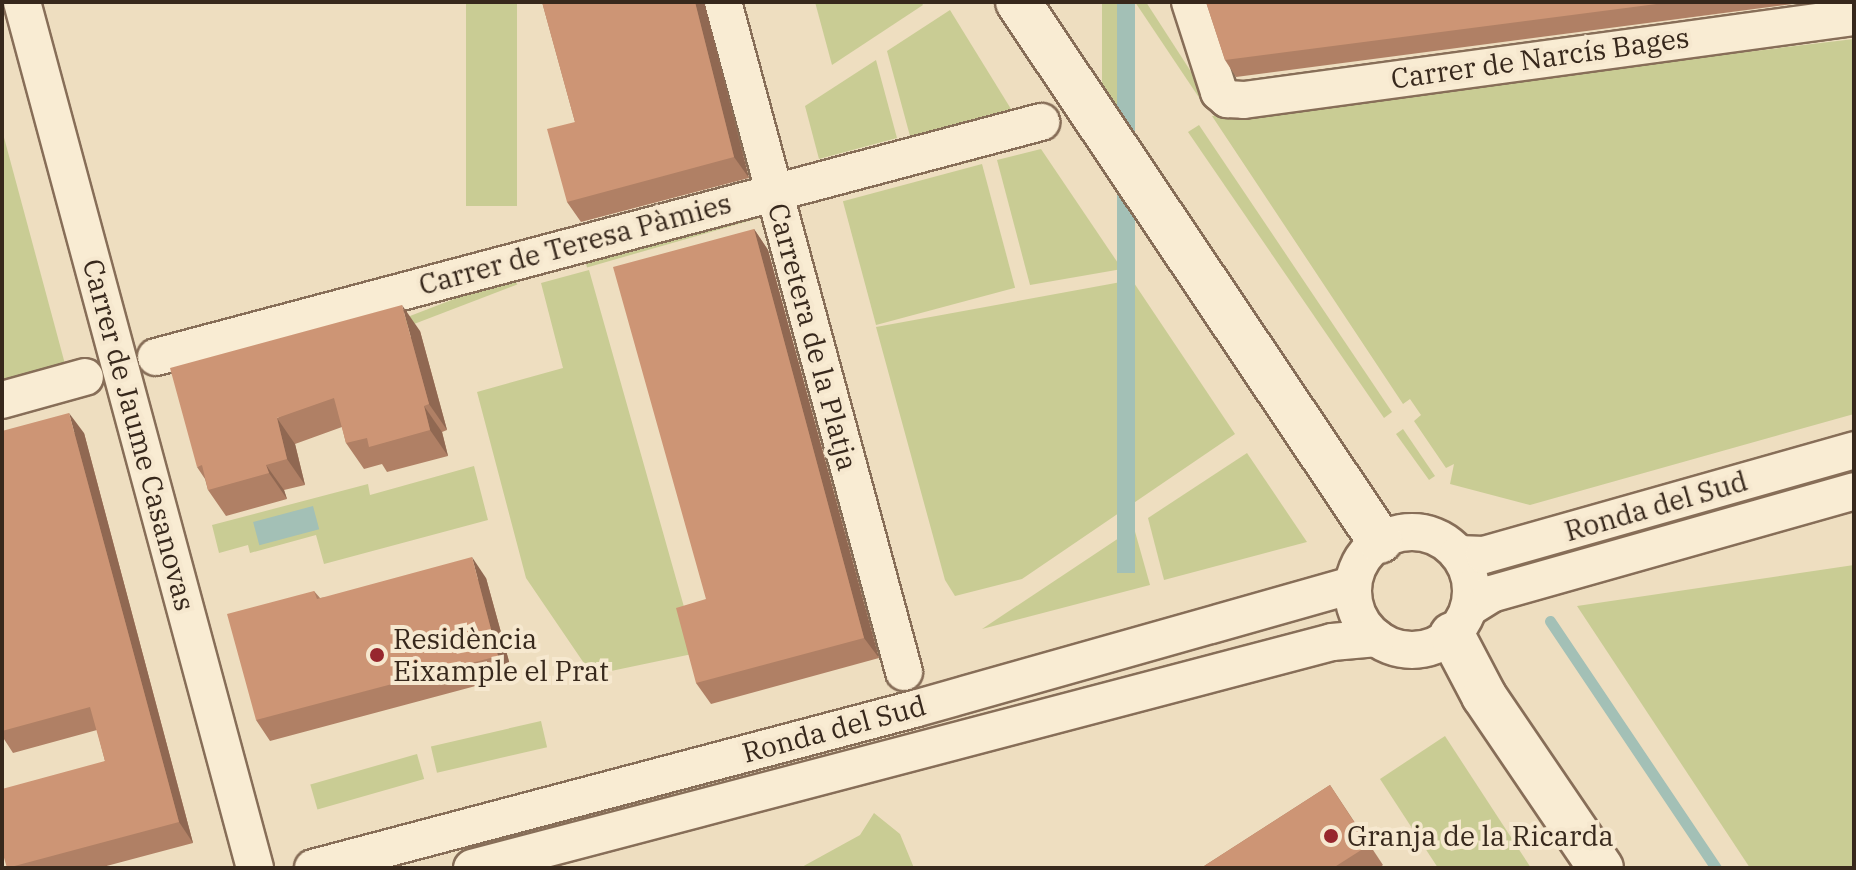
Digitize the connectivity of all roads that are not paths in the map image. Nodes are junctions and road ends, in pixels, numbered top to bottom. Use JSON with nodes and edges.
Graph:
{"nodes":[{"id":1,"x":22,"y":2,"type":"edge"},
{"id":2,"x":723,"y":2,"type":"edge"},
{"id":3,"x":1018,"y":2,"type":"edge"},
{"id":4,"x":1190,"y":2,"type":"edge"},
{"id":5,"x":1854,"y":17,"type":"edge"},
{"id":6,"x":1716,"y":18,"type":"edge"},
{"id":7,"x":1041,"y":122,"type":"dead end"},
{"id":8,"x":773,"y":192,"type":"junction"},
{"id":9,"x":156,"y":357,"type":"dead end"},
{"id":10,"x":85,"y":377,"type":"dead end"},
{"id":11,"x":2,"y":400,"type":"edge"},
{"id":12,"x":1854,"y":450,"type":"edge"},
{"id":13,"x":1854,"y":491,"type":"edge"},
{"id":14,"x":1380,"y":541,"type":"junction"},
{"id":15,"x":1458,"y":554,"type":"junction"},
{"id":16,"x":1353,"y":585,"type":"junction"},
{"id":17,"x":1461,"y":622,"type":"junction"},
{"id":18,"x":1377,"y":638,"type":"junction"},
{"id":19,"x":904,"y":672,"type":"dead end"},
{"id":20,"x":255,"y":868,"type":"edge"},
{"id":21,"x":313,"y":868,"type":"edge"},
{"id":22,"x":472,"y":868,"type":"edge"},
{"id":23,"x":1601,"y":868,"type":"edge"}],
"edges":[{"from":1,"to":20,"type":"street","name":"Carrer de Jaume Casanovas"},
{"from":2,"to":8,"type":"street","name":"Carretera de la Platja"},
{"from":3,"to":14,"type":"street"},
{"from":4,"to":6,"type":"street","name":"Carrer de Narcís Bages"},
{"from":5,"to":6,"type":"street","name":"Carrer de Narcís Bages"},
{"from":7,"to":8,"type":"street","name":"Carrer de Teresa Pàmies"},
{"from":8,"to":9,"type":"street","name":"Carrer de Teresa Pàmies"},
{"from":8,"to":19,"type":"street","name":"Carretera de la Platja"},
{"from":10,"to":11,"type":"street"},
{"from":12,"to":15,"type":"street","name":"Ronda del Sud"},
{"from":13,"to":17,"type":"street","name":"Ronda del Sud"},
{"from":14,"to":15,"type":"street"},
{"from":14,"to":16,"type":"street"},
{"from":15,"to":17,"type":"street"},
{"from":16,"to":18,"type":"street"},
{"from":16,"to":21,"type":"street","name":"Ronda del Sud"},
{"from":17,"to":18,"type":"street"},
{"from":17,"to":23,"type":"street"},
{"from":18,"to":22,"type":"street","name":"Ronda del Sud"}]}
